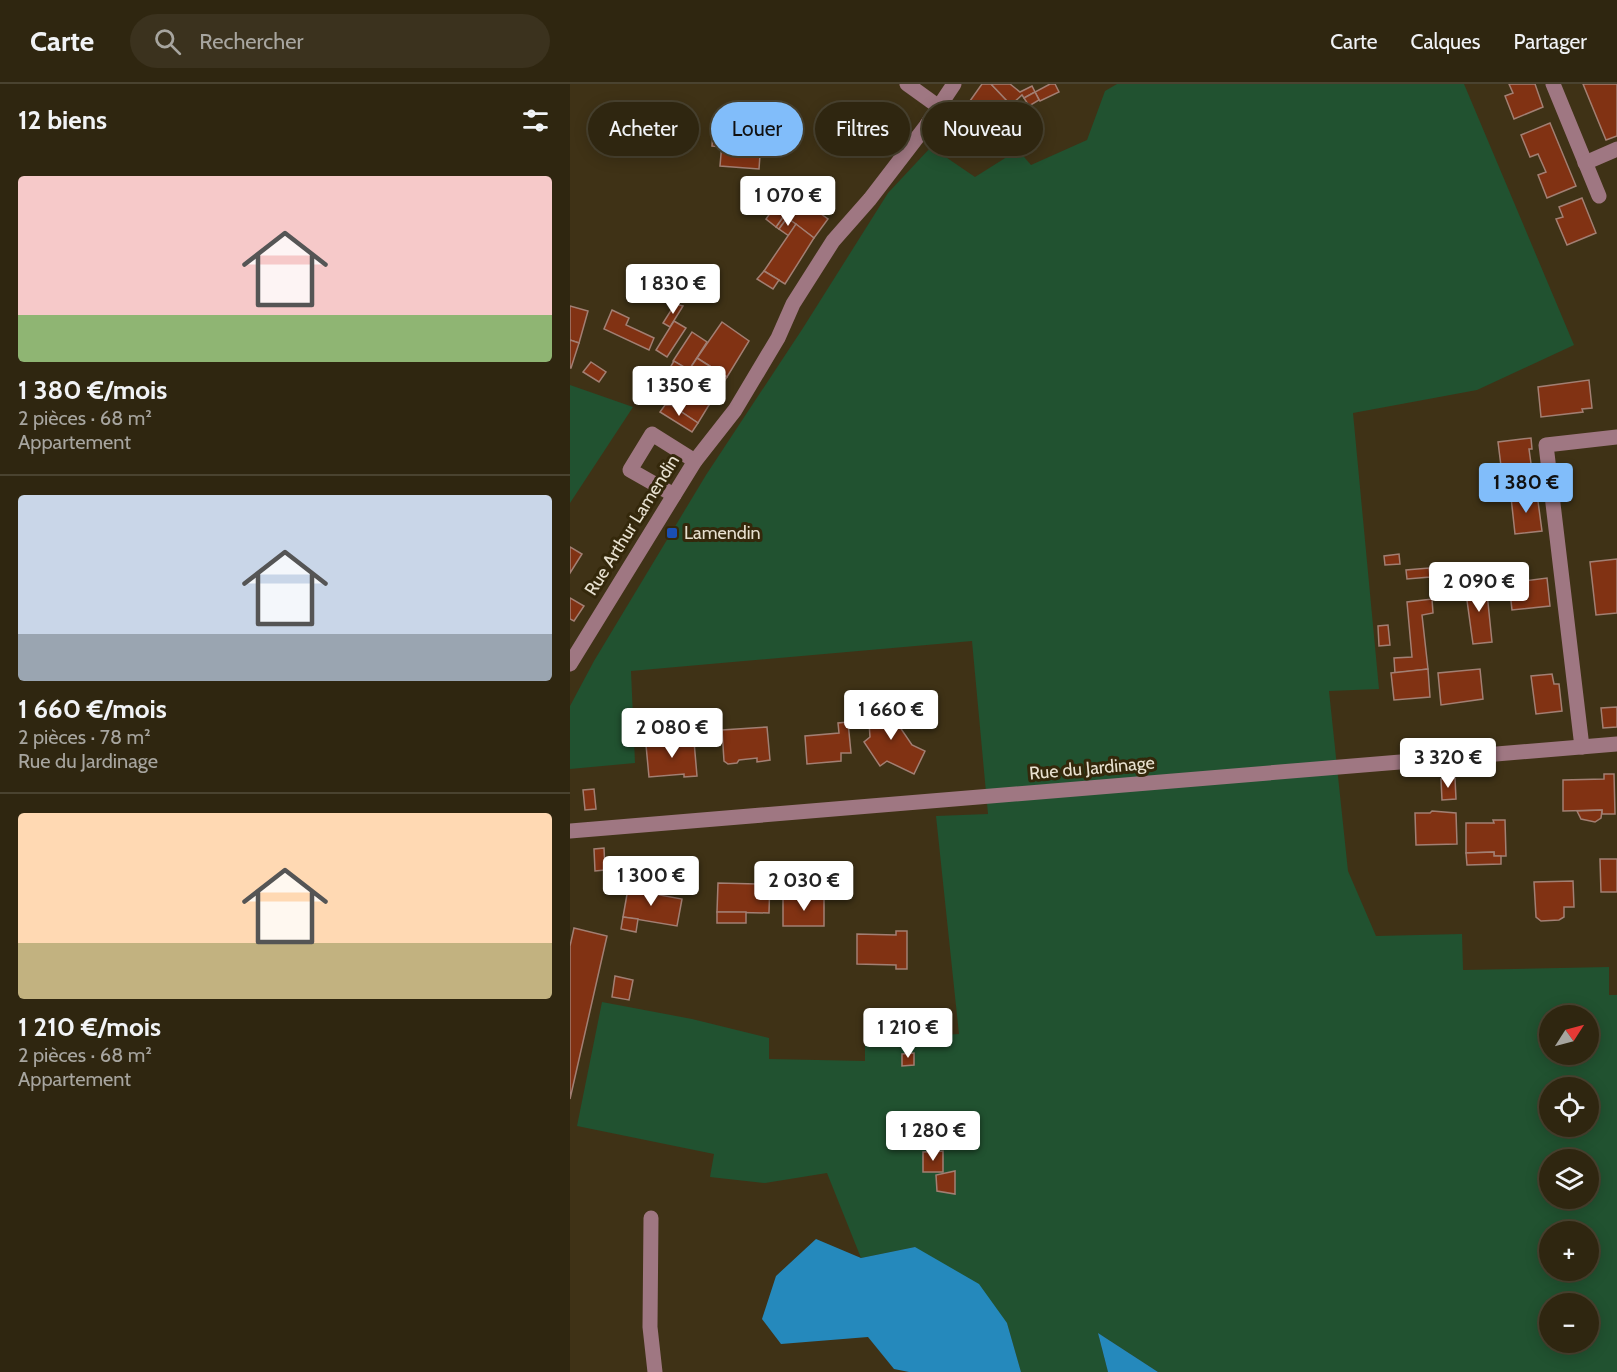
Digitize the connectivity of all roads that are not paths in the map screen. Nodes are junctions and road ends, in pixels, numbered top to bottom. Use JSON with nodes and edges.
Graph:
{"nodes":[{"id":1,"x":907,"y":84,"type":"edge"},
{"id":2,"x":954,"y":84,"type":"edge"},
{"id":3,"x":1553,"y":84,"type":"edge"},
{"id":4,"x":932,"y":102,"type":"edge"},
{"id":5,"x":942,"y":102,"type":"edge"},
{"id":6,"x":922,"y":130,"type":"edge"},
{"id":7,"x":1617,"y":149,"type":"edge"},
{"id":8,"x":1585,"y":163,"type":"junction"},
{"id":9,"x":1599,"y":196,"type":"dead end"},
{"id":10,"x":1617,"y":437,"type":"edge"},
{"id":11,"x":695,"y":460,"type":"junction"},
{"id":12,"x":674,"y":495,"type":"junction"},
{"id":13,"x":570,"y":664,"type":"edge"},
{"id":14,"x":1617,"y":744,"type":"edge"},
{"id":15,"x":1582,"y":747,"type":"junction"},
{"id":16,"x":570,"y":831,"type":"edge"},
{"id":17,"x":651,"y":1218,"type":"dead end"},
{"id":18,"x":655,"y":1372,"type":"edge"}],
"edges":[{"from":1,"to":4,"type":"street"},
{"from":2,"to":5,"type":"street","name":"Rue Arthur Lamendin"},
{"from":3,"to":8,"type":"street"},
{"from":6,"to":11,"type":"street","name":"Rue Arthur Lamendin"},
{"from":7,"to":8,"type":"street"},
{"from":8,"to":9,"type":"street"},
{"from":10,"to":15,"type":"street"},
{"from":11,"to":12,"type":"street","name":"Rue Arthur Lamendin"},
{"from":11,"to":12,"type":"street"},
{"from":12,"to":13,"type":"street","name":"Rue Arthur Lamendin"},
{"from":14,"to":15,"type":"street","name":"Rue du Jardinage"},
{"from":15,"to":16,"type":"street","name":"Rue du Jardinage"},
{"from":17,"to":18,"type":"street"}]}
